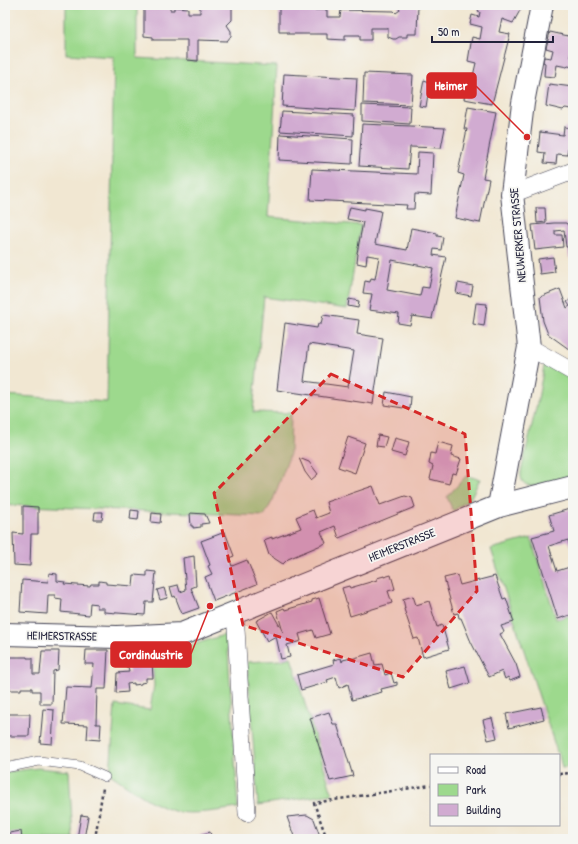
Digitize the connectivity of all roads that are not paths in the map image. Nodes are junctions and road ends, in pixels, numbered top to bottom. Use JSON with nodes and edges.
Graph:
{"nodes":[{"id":1,"x":542,"y":5,"type":"edge"},
{"id":2,"x":573,"y":171,"type":"edge"},
{"id":3,"x":512,"y":194,"type":"junction"},
{"id":4,"x":529,"y":347,"type":"junction"},
{"id":5,"x":573,"y":372,"type":"edge"},
{"id":6,"x":573,"y":486,"type":"edge"},
{"id":7,"x":499,"y":506,"type":"junction"},
{"id":8,"x":235,"y":612,"type":"junction"},
{"id":9,"x":5,"y":634,"type":"edge"},
{"id":10,"x":5,"y":768,"type":"edge"},
{"id":11,"x":105,"y":777,"type":"road end"},
{"id":12,"x":247,"y":813,"type":"dead end"}],
"edges":[{"from":1,"to":3,"type":"street","name":"NEUWERKER STRASSE"},
{"from":2,"to":3,"type":"street"},
{"from":3,"to":4,"type":"street","name":"NEUWERKER STRASSE"},
{"from":4,"to":5,"type":"street"},
{"from":4,"to":7,"type":"street","name":"NEUWERKER STRASSE"},
{"from":6,"to":7,"type":"street","name":"HEIMERSTRASSE"},
{"from":7,"to":8,"type":"street","name":"HEIMERSTRASSE"},
{"from":8,"to":9,"type":"street","name":"HEIMERSTRASSE"},
{"from":8,"to":12,"type":"street"},
{"from":10,"to":11,"type":"lane"}]}
